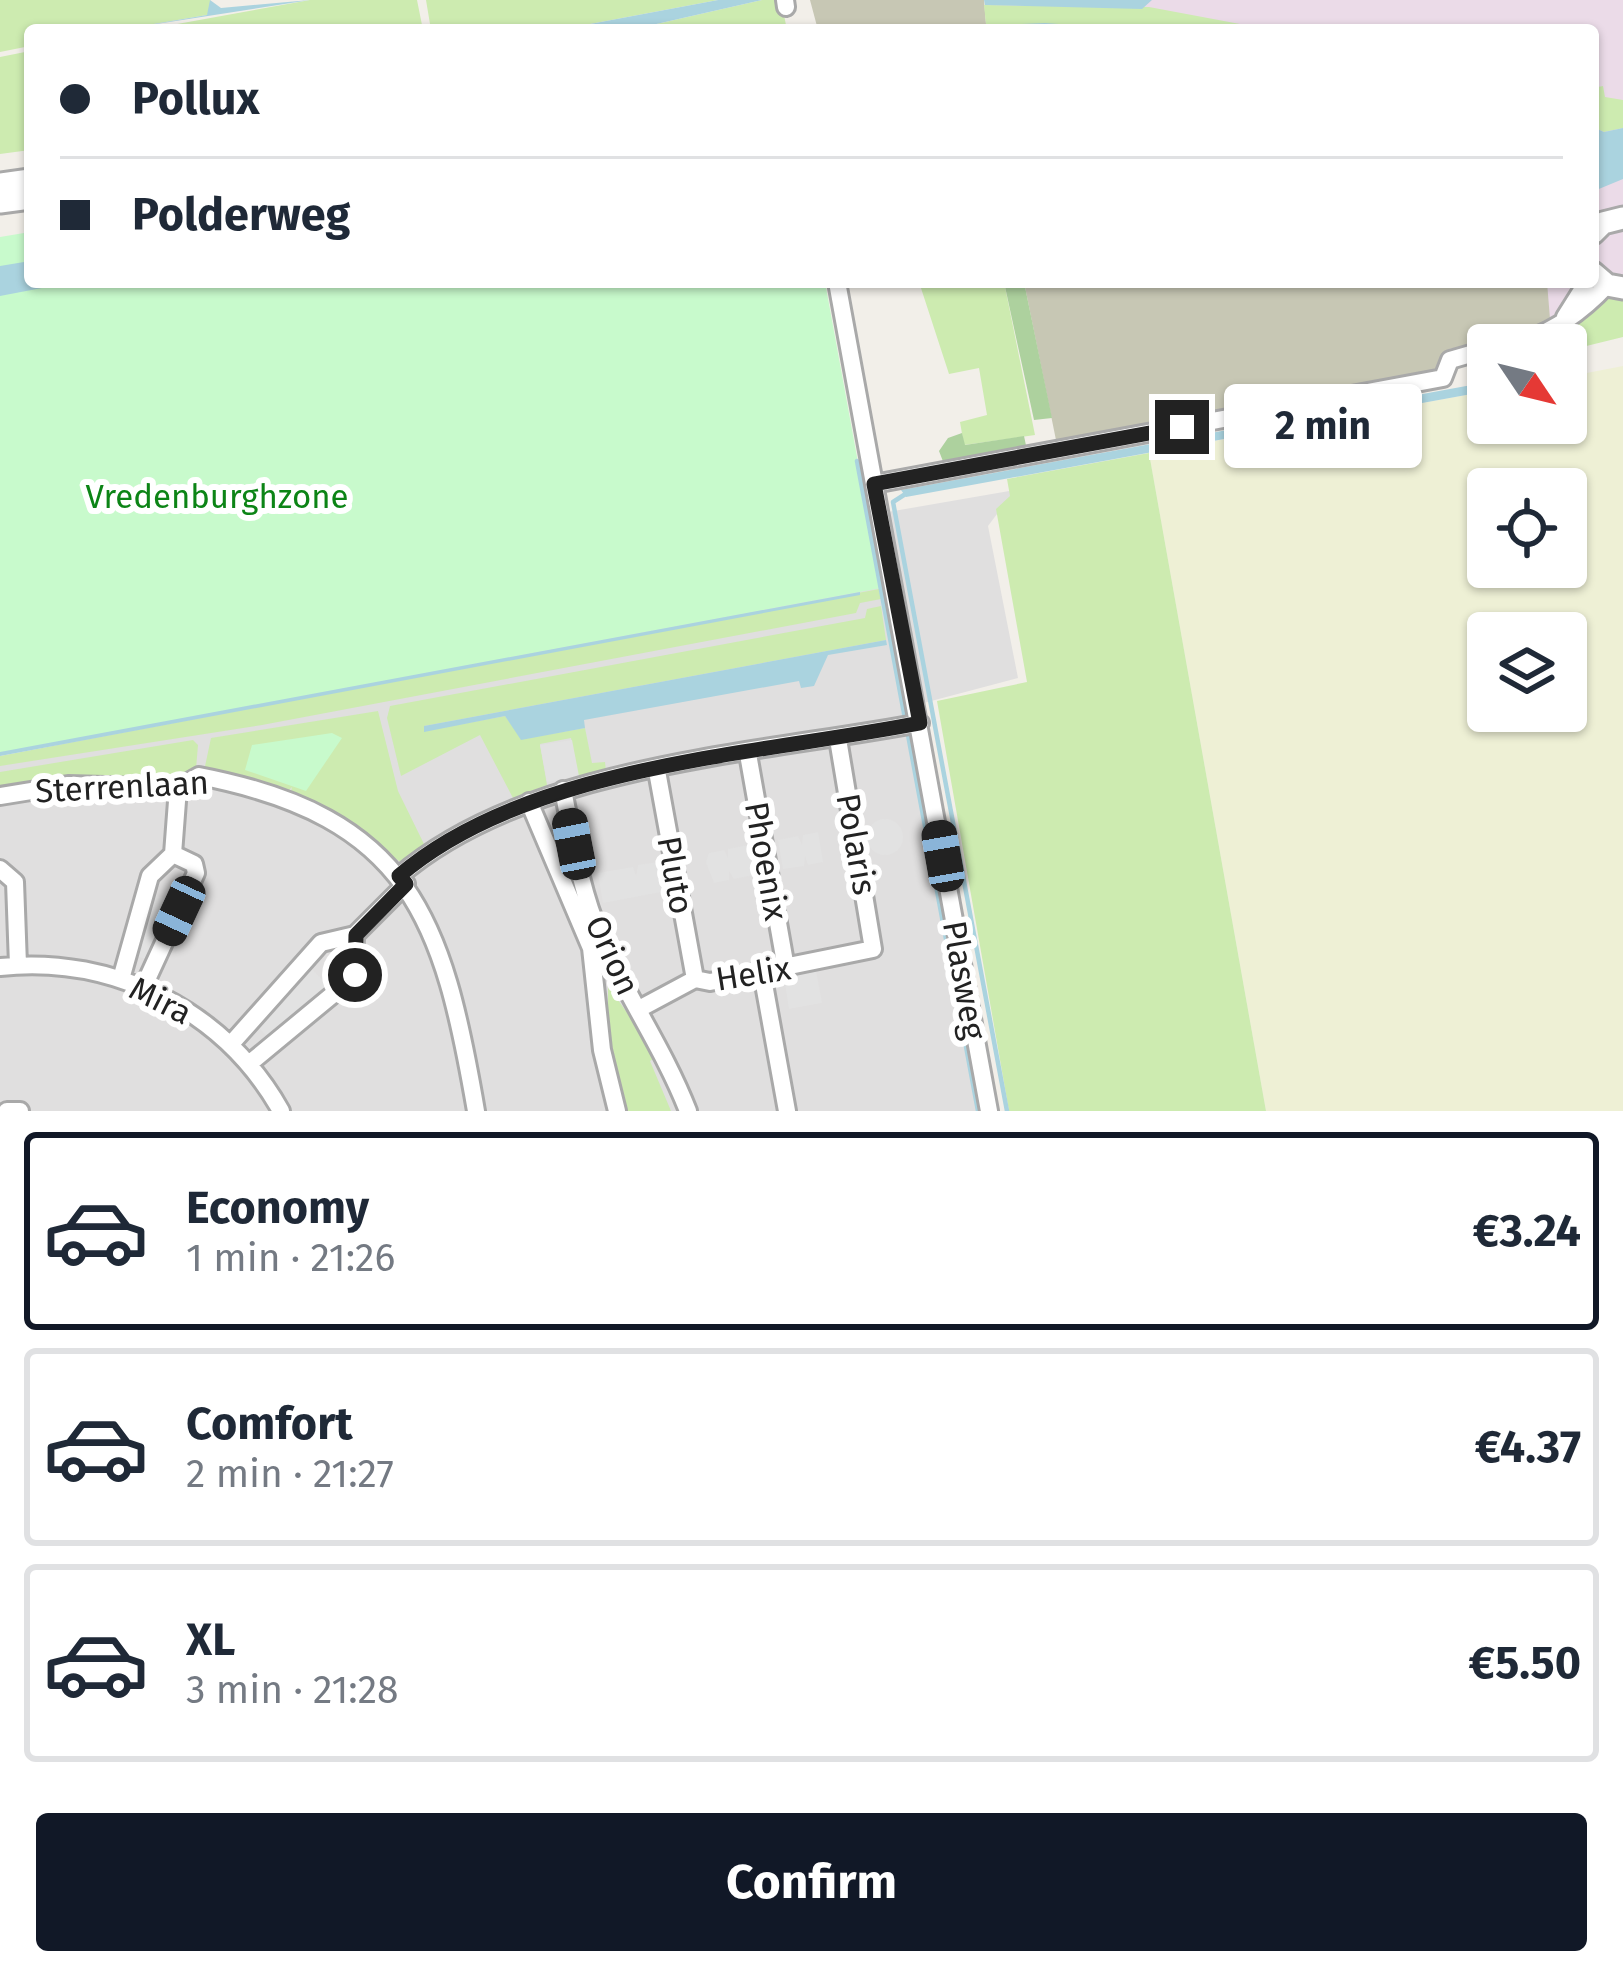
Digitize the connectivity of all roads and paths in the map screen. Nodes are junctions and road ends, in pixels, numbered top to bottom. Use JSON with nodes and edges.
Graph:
{"nodes":[{"id":1,"x":838,"y":288,"type":"edge"},
{"id":2,"x":1596,"y":288,"type":"edge"},
{"id":3,"x":1560,"y":324,"type":"edge"},
{"id":4,"x":1467,"y":355,"type":"edge"},
{"id":5,"x":874,"y":484,"type":"junction"},
{"id":6,"x":920,"y":723,"type":"junction"},
{"id":7,"x":838,"y":739,"type":"junction"},
{"id":8,"x":748,"y":754,"type":"junction"},
{"id":9,"x":657,"y":771,"type":"junction"},
{"id":10,"x":178,"y":788,"type":"junction"},
{"id":11,"x":563,"y":790,"type":"junction"},
{"id":12,"x":0,"y":796,"type":"edge"},
{"id":13,"x":529,"y":802,"type":"junction"},
{"id":14,"x":173,"y":854,"type":"junction"},
{"id":15,"x":0,"y":869,"type":"edge"},
{"id":16,"x":402,"y":880,"type":"junction"},
{"id":17,"x":356,"y":935,"type":"junction"},
{"id":18,"x":873,"y":950,"type":"joint"},
{"id":19,"x":9,"y":966,"type":"edge"},
{"id":20,"x":787,"y":968,"type":"junction"},
{"id":21,"x":762,"y":973,"type":"junction"},
{"id":22,"x":121,"y":979,"type":"junction"},
{"id":23,"x":695,"y":979,"type":"junction"},
{"id":24,"x":144,"y":986,"type":"junction"},
{"id":25,"x":639,"y":1009,"type":"junction"},
{"id":26,"x":231,"y":1044,"type":"junction"},
{"id":27,"x":250,"y":1063,"type":"junction"},
{"id":28,"x":7,"y":1111,"type":"edge"},
{"id":29,"x":20,"y":1111,"type":"edge"},
{"id":30,"x":281,"y":1111,"type":"edge"},
{"id":31,"x":476,"y":1111,"type":"edge"},
{"id":32,"x":617,"y":1111,"type":"edge"},
{"id":33,"x":688,"y":1111,"type":"edge"},
{"id":34,"x":787,"y":1111,"type":"edge"},
{"id":35,"x":988,"y":1111,"type":"edge"}],
"edges":[{"from":1,"to":5,"type":"street","name":"Plasweg"},
{"from":2,"to":3,"type":"street"},
{"from":4,"to":5,"type":"street"},
{"from":5,"to":6,"type":"street","name":"Plasweg"},
{"from":6,"to":7,"type":"street"},
{"from":6,"to":35,"type":"street","name":"Plasweg"},
{"from":7,"to":8,"type":"street"},
{"from":7,"to":18,"type":"street","name":"Polaris"},
{"from":8,"to":9,"type":"street"},
{"from":8,"to":20,"type":"street","name":"Phoenix"},
{"from":9,"to":11,"type":"street"},
{"from":9,"to":23,"type":"street","name":"Pluto"},
{"from":10,"to":12,"type":"street","name":"Sterrenlaan"},
{"from":10,"to":14,"type":"street"},
{"from":10,"to":16,"type":"street","name":"Sterrenlaan"},
{"from":11,"to":13,"type":"street"},
{"from":11,"to":25,"type":"street","name":"Orion"},
{"from":13,"to":16,"type":"street"},
{"from":13,"to":32,"type":"street"},
{"from":14,"to":22,"type":"street"},
{"from":14,"to":24,"type":"street"},
{"from":15,"to":19,"type":"street"},
{"from":16,"to":17,"type":"street"},
{"from":16,"to":31,"type":"street","name":"Sterrenlaan"},
{"from":17,"to":26,"type":"street"},
{"from":17,"to":27,"type":"street"},
{"from":18,"to":20,"type":"street","name":"Helix"},
{"from":19,"to":22,"type":"street","name":"Mira"},
{"from":20,"to":21,"type":"street","name":"Helix"},
{"from":21,"to":23,"type":"street","name":"Helix"},
{"from":21,"to":34,"type":"street"},
{"from":22,"to":24,"type":"street","name":"Mira"},
{"from":23,"to":25,"type":"street","name":"Helix"},
{"from":24,"to":26,"type":"street","name":"Mira"},
{"from":25,"to":33,"type":"street","name":"Orion"},
{"from":26,"to":27,"type":"street","name":"Mira"},
{"from":27,"to":30,"type":"street","name":"Mira"},
{"from":28,"to":29,"type":"street"}]}
